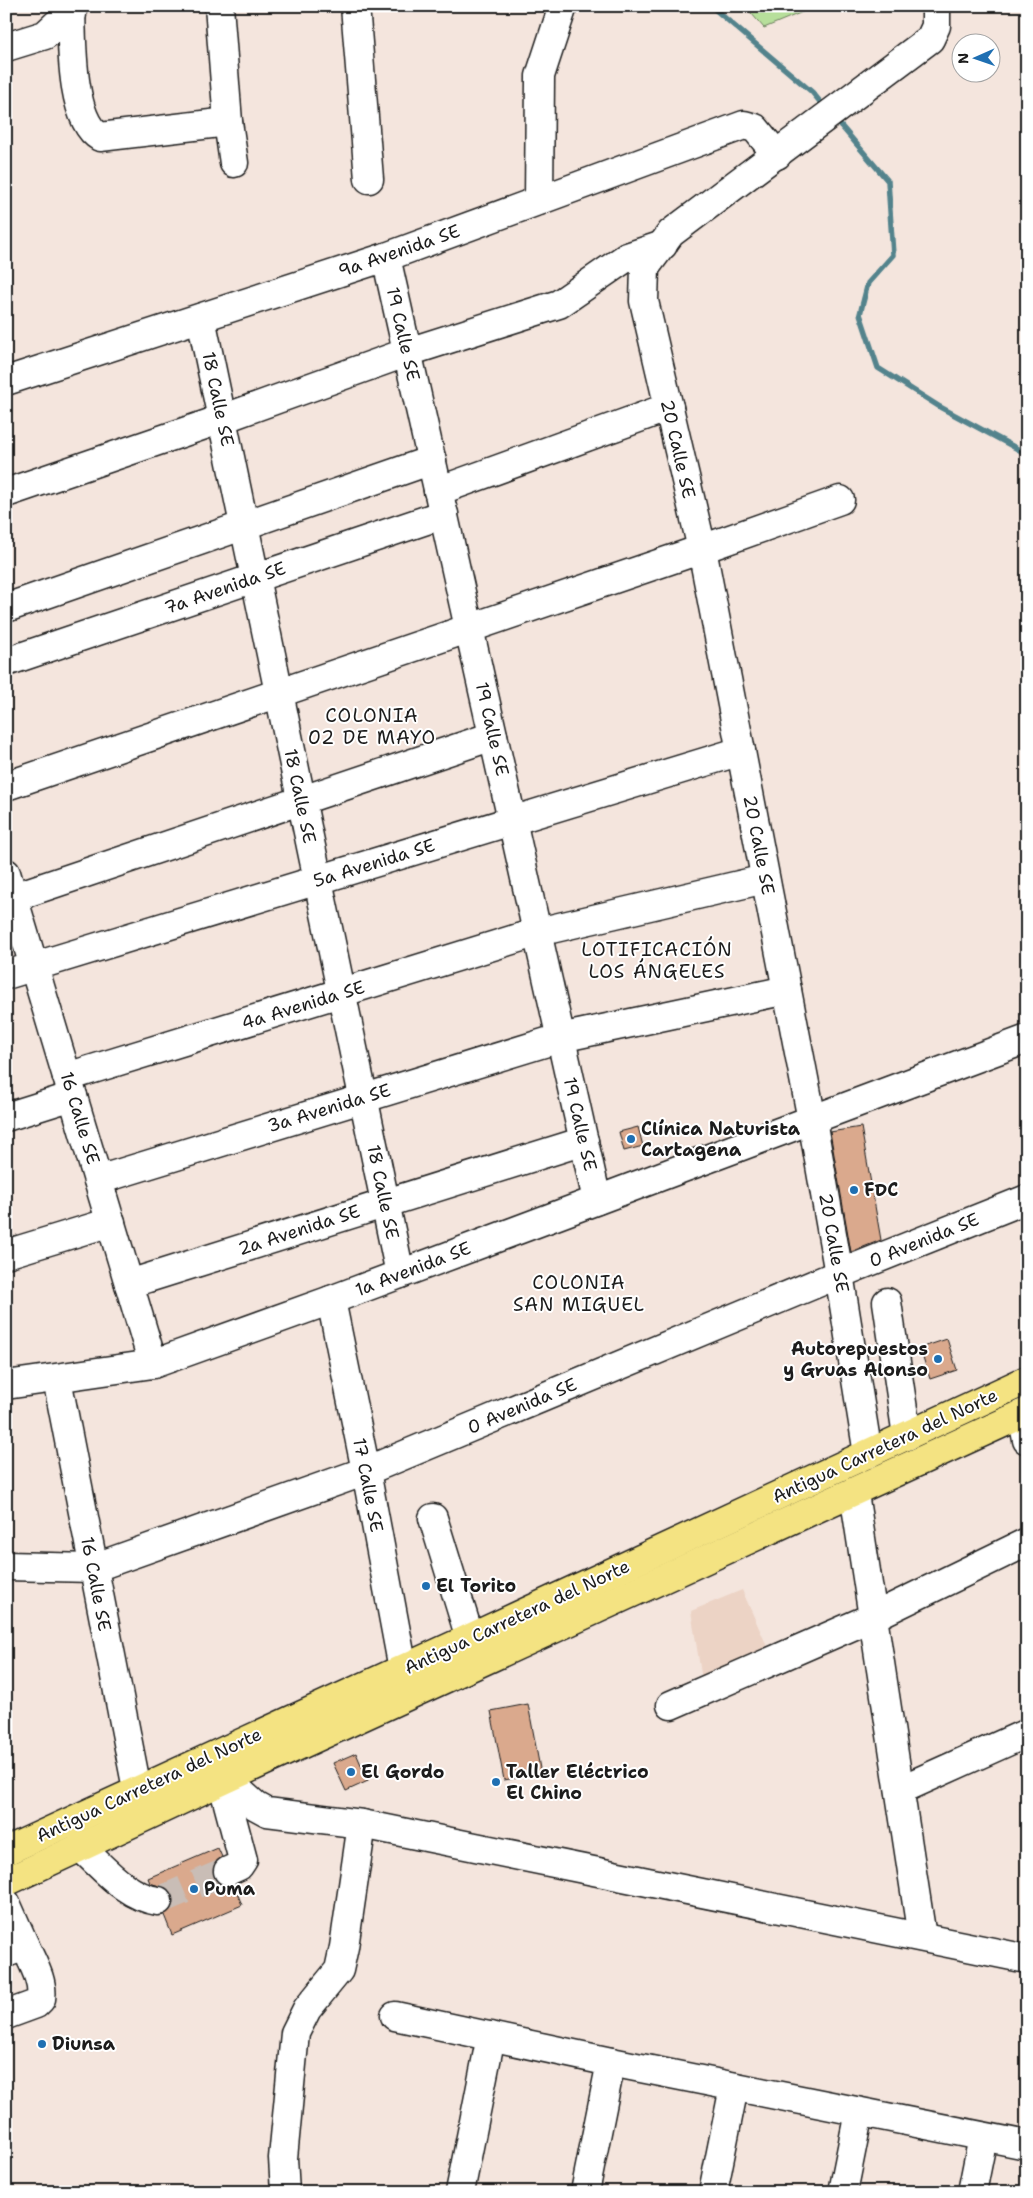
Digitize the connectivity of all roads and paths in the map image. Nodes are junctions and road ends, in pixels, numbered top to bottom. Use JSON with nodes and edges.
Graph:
{"nodes":[{"id":1,"x":218,"y":6,"type":"edge"},
{"id":2,"x":356,"y":6,"type":"edge"},
{"id":3,"x":563,"y":6,"type":"edge"},
{"id":4,"x":936,"y":6,"type":"edge"},
{"id":5,"x":72,"y":10,"type":"edge"},
{"id":6,"x":6,"y":47,"type":"edge"},
{"id":7,"x":228,"y":122,"type":"junction"},
{"id":8,"x":777,"y":155,"type":"junction"},
{"id":9,"x":234,"y":163,"type":"dead end"},
{"id":10,"x":369,"y":179,"type":"dead end"},
{"id":11,"x":539,"y":201,"type":"junction"},
{"id":12,"x":663,"y":245,"type":"junction"},
{"id":13,"x":386,"y":257,"type":"junction"},
{"id":14,"x":201,"y":318,"type":"junction"},
{"id":15,"x":408,"y":352,"type":"junction"},
{"id":16,"x":6,"y":381,"type":"edge"},
{"id":17,"x":669,"y":406,"type":"junction"},
{"id":18,"x":222,"y":419,"type":"junction"},
{"id":19,"x":432,"y":460,"type":"junction"},
{"id":20,"x":6,"y":493,"type":"edge"},
{"id":21,"x":840,"y":500,"type":"dead end"},
{"id":22,"x":441,"y":502,"type":"junction"},
{"id":23,"x":244,"y":526,"type":"junction"},
{"id":24,"x":702,"y":549,"type":"junction"},
{"id":25,"x":255,"y":578,"type":"junction"},
{"id":26,"x":6,"y":608,"type":"edge"},
{"id":27,"x":469,"y":626,"type":"junction"},
{"id":28,"x":6,"y":662,"type":"edge"},
{"id":29,"x":279,"y":692,"type":"junction"},
{"id":30,"x":493,"y":736,"type":"junction"},
{"id":31,"x":741,"y":752,"type":"junction"},
{"id":32,"x":6,"y":786,"type":"edge"},
{"id":33,"x":301,"y":800,"type":"junction"},
{"id":34,"x":512,"y":821,"type":"junction"},
{"id":35,"x":318,"y":880,"type":"junction"},
{"id":36,"x":766,"y":880,"type":"junction"},
{"id":37,"x":10,"y":885,"type":"edge"},
{"id":38,"x":538,"y":932,"type":"junction"},
{"id":39,"x":34,"y":967,"type":"junction"},
{"id":40,"x":6,"y":975,"type":"edge"},
{"id":41,"x":787,"y":990,"type":"junction"},
{"id":42,"x":342,"y":993,"type":"junction"},
{"id":43,"x":560,"y":1038,"type":"junction"},
{"id":44,"x":1027,"y":1039,"type":"edge"},
{"id":45,"x":70,"y":1086,"type":"junction"},
{"id":46,"x":363,"y":1097,"type":"junction"},
{"id":47,"x":6,"y":1117,"type":"edge"},
{"id":48,"x":812,"y":1120,"type":"junction"},
{"id":49,"x":584,"y":1141,"type":"junction"},
{"id":50,"x":98,"y":1180,"type":"junction"},
{"id":51,"x":1027,"y":1199,"type":"edge"},
{"id":52,"x":597,"y":1200,"type":"junction"},
{"id":53,"x":385,"y":1203,"type":"junction"},
{"id":54,"x":111,"y":1222,"type":"junction"},
{"id":55,"x":6,"y":1254,"type":"edge"},
{"id":56,"x":400,"y":1274,"type":"junction"},
{"id":57,"x":840,"y":1274,"type":"junction"},
{"id":58,"x":129,"y":1284,"type":"junction"},
{"id":59,"x":331,"y":1300,"type":"junction"},
{"id":60,"x":887,"y":1302,"type":"dead end"},
{"id":61,"x":153,"y":1364,"type":"junction"},
{"id":62,"x":57,"y":1379,"type":"junction"},
{"id":63,"x":1027,"y":1380,"type":"edge"},
{"id":64,"x":6,"y":1384,"type":"edge"},
{"id":65,"x":1025,"y":1422,"type":"edge"},
{"id":66,"x":907,"y":1436,"type":"junction"},
{"id":67,"x":868,"y":1454,"type":"junction"},
{"id":68,"x":366,"y":1471,"type":"junction"},
{"id":69,"x":854,"y":1493,"type":"junction"},
{"id":70,"x":432,"y":1518,"type":"dead end"},
{"id":71,"x":1027,"y":1542,"type":"edge"},
{"id":72,"x":6,"y":1566,"type":"edge"},
{"id":73,"x":93,"y":1568,"type":"junction"},
{"id":74,"x":874,"y":1617,"type":"junction"},
{"id":75,"x":470,"y":1638,"type":"junction"},
{"id":76,"x":403,"y":1669,"type":"junction"},
{"id":77,"x":671,"y":1705,"type":"dead end"},
{"id":78,"x":1027,"y":1733,"type":"edge"},
{"id":79,"x":224,"y":1780,"type":"junction"},
{"id":80,"x":137,"y":1790,"type":"junction"},
{"id":81,"x":900,"y":1790,"type":"junction"},
{"id":82,"x":362,"y":1824,"type":"junction"},
{"id":83,"x":80,"y":1847,"type":"junction"},
{"id":84,"x":6,"y":1851,"type":"edge"},
{"id":85,"x":228,"y":1871,"type":"tunnel mouth"},
{"id":86,"x":6,"y":1882,"type":"edge"},
{"id":87,"x":158,"y":1900,"type":"tunnel mouth"},
{"id":88,"x":6,"y":1903,"type":"edge"},
{"id":89,"x":922,"y":1937,"type":"junction"},
{"id":90,"x":16,"y":1949,"type":"edge"},
{"id":91,"x":1027,"y":1959,"type":"edge"},
{"id":92,"x":6,"y":2015,"type":"edge"},
{"id":93,"x":395,"y":2016,"type":"dead end"},
{"id":94,"x":491,"y":2036,"type":"junction"},
{"id":95,"x":611,"y":2062,"type":"junction"},
{"id":96,"x":734,"y":2087,"type":"junction"},
{"id":97,"x":859,"y":2112,"type":"junction"},
{"id":98,"x":983,"y":2137,"type":"junction"},
{"id":99,"x":1027,"y":2145,"type":"edge"},
{"id":100,"x":283,"y":2191,"type":"edge"},
{"id":101,"x":460,"y":2192,"type":"edge"},
{"id":102,"x":585,"y":2192,"type":"edge"},
{"id":103,"x":713,"y":2192,"type":"edge"},
{"id":104,"x":843,"y":2192,"type":"edge"},
{"id":105,"x":972,"y":2192,"type":"edge"}],
"edges":[{"from":1,"to":7,"type":"street"},
{"from":2,"to":10,"type":"street"},
{"from":3,"to":11,"type":"street"},
{"from":4,"to":8,"type":"street","name":"20 Calle SE"},
{"from":5,"to":6,"type":"street"},
{"from":5,"to":7,"type":"street"},
{"from":7,"to":9,"type":"street"},
{"from":8,"to":11,"type":"street","name":"9a Avenida SE"},
{"from":8,"to":12,"type":"street","name":"20 Calle SE"},
{"from":11,"to":13,"type":"street","name":"9a Avenida SE"},
{"from":12,"to":15,"type":"street"},
{"from":12,"to":17,"type":"street","name":"20 Calle SE"},
{"from":13,"to":14,"type":"street","name":"9a Avenida SE"},
{"from":13,"to":15,"type":"street","name":"19 Calle SE"},
{"from":14,"to":16,"type":"street","name":"9a Avenida SE"},
{"from":14,"to":18,"type":"street","name":"18 Calle SE"},
{"from":15,"to":18,"type":"street"},
{"from":15,"to":19,"type":"street","name":"19 Calle SE"},
{"from":17,"to":22,"type":"street","name":"7a Avenida SE"},
{"from":17,"to":24,"type":"street","name":"20 Calle SE"},
{"from":18,"to":20,"type":"street"},
{"from":18,"to":23,"type":"street","name":"18 Calle SE"},
{"from":19,"to":22,"type":"street","name":"19 Calle SE"},
{"from":19,"to":23,"type":"street"},
{"from":21,"to":24,"type":"street"},
{"from":22,"to":25,"type":"street","name":"7a Avenida SE"},
{"from":22,"to":27,"type":"street","name":"19 Calle SE"},
{"from":23,"to":25,"type":"street","name":"18 Calle SE"},
{"from":23,"to":26,"type":"street"},
{"from":24,"to":27,"type":"street"},
{"from":24,"to":31,"type":"street","name":"20 Calle SE"},
{"from":25,"to":28,"type":"street","name":"7a Avenida SE"},
{"from":25,"to":29,"type":"street","name":"18 Calle SE"},
{"from":27,"to":29,"type":"street"},
{"from":27,"to":30,"type":"street","name":"19 Calle SE"},
{"from":29,"to":32,"type":"street"},
{"from":29,"to":33,"type":"street","name":"18 Calle SE"},
{"from":30,"to":33,"type":"street"},
{"from":30,"to":34,"type":"street","name":"19 Calle SE"},
{"from":31,"to":34,"type":"street","name":"5a Avenida SE"},
{"from":31,"to":36,"type":"street","name":"20 Calle SE"},
{"from":33,"to":35,"type":"street","name":"18 Calle SE"},
{"from":33,"to":37,"type":"street"},
{"from":34,"to":35,"type":"street","name":"5a Avenida SE"},
{"from":34,"to":38,"type":"street","name":"19 Calle SE"},
{"from":35,"to":39,"type":"street","name":"5a Avenida SE"},
{"from":35,"to":42,"type":"street","name":"18 Calle SE"},
{"from":36,"to":38,"type":"street","name":"4a Avenida SE"},
{"from":36,"to":41,"type":"street","name":"20 Calle SE"},
{"from":37,"to":39,"type":"street","name":"16 Calle SE"},
{"from":38,"to":42,"type":"street","name":"4a Avenida SE"},
{"from":38,"to":43,"type":"street","name":"19 Calle SE"},
{"from":39,"to":40,"type":"street","name":"5a Avenida SE"},
{"from":39,"to":45,"type":"street","name":"16 Calle SE"},
{"from":41,"to":43,"type":"street","name":"3a Avenida SE"},
{"from":41,"to":48,"type":"street","name":"20 Calle SE"},
{"from":42,"to":45,"type":"street","name":"4a Avenida SE"},
{"from":42,"to":46,"type":"street","name":"18 Calle SE"},
{"from":43,"to":46,"type":"street","name":"3a Avenida SE"},
{"from":43,"to":49,"type":"street","name":"19 Calle SE"},
{"from":44,"to":48,"type":"street","name":"1a Avenida SE"},
{"from":45,"to":47,"type":"street","name":"4a Avenida SE"},
{"from":45,"to":50,"type":"street","name":"16 Calle SE"},
{"from":46,"to":50,"type":"street","name":"3a Avenida SE"},
{"from":46,"to":53,"type":"street","name":"18 Calle SE"},
{"from":48,"to":52,"type":"street","name":"1a Avenida SE"},
{"from":48,"to":57,"type":"street","name":"20 Calle SE"},
{"from":49,"to":52,"type":"street","name":"19 Calle SE"},
{"from":49,"to":53,"type":"street","name":"2a Avenida SE"},
{"from":50,"to":54,"type":"street","name":"16 Calle SE"},
{"from":51,"to":57,"type":"street","name":"0 Avenida SE"},
{"from":52,"to":56,"type":"street","name":"1a Avenida SE"},
{"from":53,"to":56,"type":"street","name":"18 Calle SE"},
{"from":53,"to":58,"type":"street","name":"2a Avenida SE"},
{"from":54,"to":55,"type":"street"},
{"from":54,"to":58,"type":"street","name":"16 Calle SE"},
{"from":56,"to":59,"type":"street","name":"1a Avenida SE"},
{"from":57,"to":67,"type":"street","name":"20 Calle SE"},
{"from":57,"to":68,"type":"street","name":"0 Avenida SE"},
{"from":58,"to":61,"type":"street","name":"16 Calle SE"},
{"from":59,"to":61,"type":"street","name":"1a Avenida SE"},
{"from":59,"to":68,"type":"street","name":"17 Calle SE"},
{"from":60,"to":66,"type":"street"},
{"from":61,"to":62,"type":"street","name":"1a Avenida SE"},
{"from":62,"to":64,"type":"street","name":"1a Avenida SE"},
{"from":62,"to":73,"type":"street","name":"16 Calle SE"},
{"from":63,"to":66,"type":"main road","name":"Antigua Carretera del Norte"},
{"from":65,"to":69,"type":"main road","name":"Antigua Carretera del Norte"},
{"from":66,"to":67,"type":"main road","name":"Antigua Carretera del Norte"},
{"from":67,"to":75,"type":"main road","name":"Antigua Carretera del Norte"},
{"from":68,"to":73,"type":"street","name":"0 Avenida SE"},
{"from":68,"to":76,"type":"street","name":"17 Calle SE"},
{"from":69,"to":74,"type":"street"},
{"from":69,"to":79,"type":"main road","name":"Antigua Carretera del Norte"},
{"from":70,"to":75,"type":"street"},
{"from":71,"to":74,"type":"street"},
{"from":72,"to":73,"type":"street","name":"0 Avenida SE"},
{"from":73,"to":80,"type":"street","name":"16 Calle SE"},
{"from":74,"to":77,"type":"street"},
{"from":74,"to":81,"type":"street"},
{"from":75,"to":76,"type":"main road","name":"Antigua Carretera del Norte"},
{"from":76,"to":80,"type":"main road","name":"Antigua Carretera del Norte"},
{"from":78,"to":81,"type":"street"},
{"from":79,"to":82,"type":"street"},
{"from":79,"to":83,"type":"main road","name":"Antigua Carretera del Norte"},
{"from":79,"to":85,"type":"street"},
{"from":80,"to":84,"type":"main road","name":"Antigua Carretera del Norte"},
{"from":81,"to":89,"type":"street"},
{"from":82,"to":89,"type":"street"},
{"from":82,"to":100,"type":"street"},
{"from":83,"to":86,"type":"main road","name":"Antigua Carretera del Norte"},
{"from":83,"to":87,"type":"street"},
{"from":88,"to":90,"type":"street"},
{"from":89,"to":91,"type":"street"},
{"from":90,"to":92,"type":"street"},
{"from":93,"to":94,"type":"street"},
{"from":94,"to":95,"type":"street"},
{"from":94,"to":101,"type":"street"},
{"from":95,"to":96,"type":"street"},
{"from":95,"to":102,"type":"street"},
{"from":96,"to":97,"type":"street"},
{"from":96,"to":103,"type":"street"},
{"from":97,"to":98,"type":"street"},
{"from":97,"to":104,"type":"street"},
{"from":98,"to":99,"type":"street"},
{"from":98,"to":105,"type":"street"}]}
